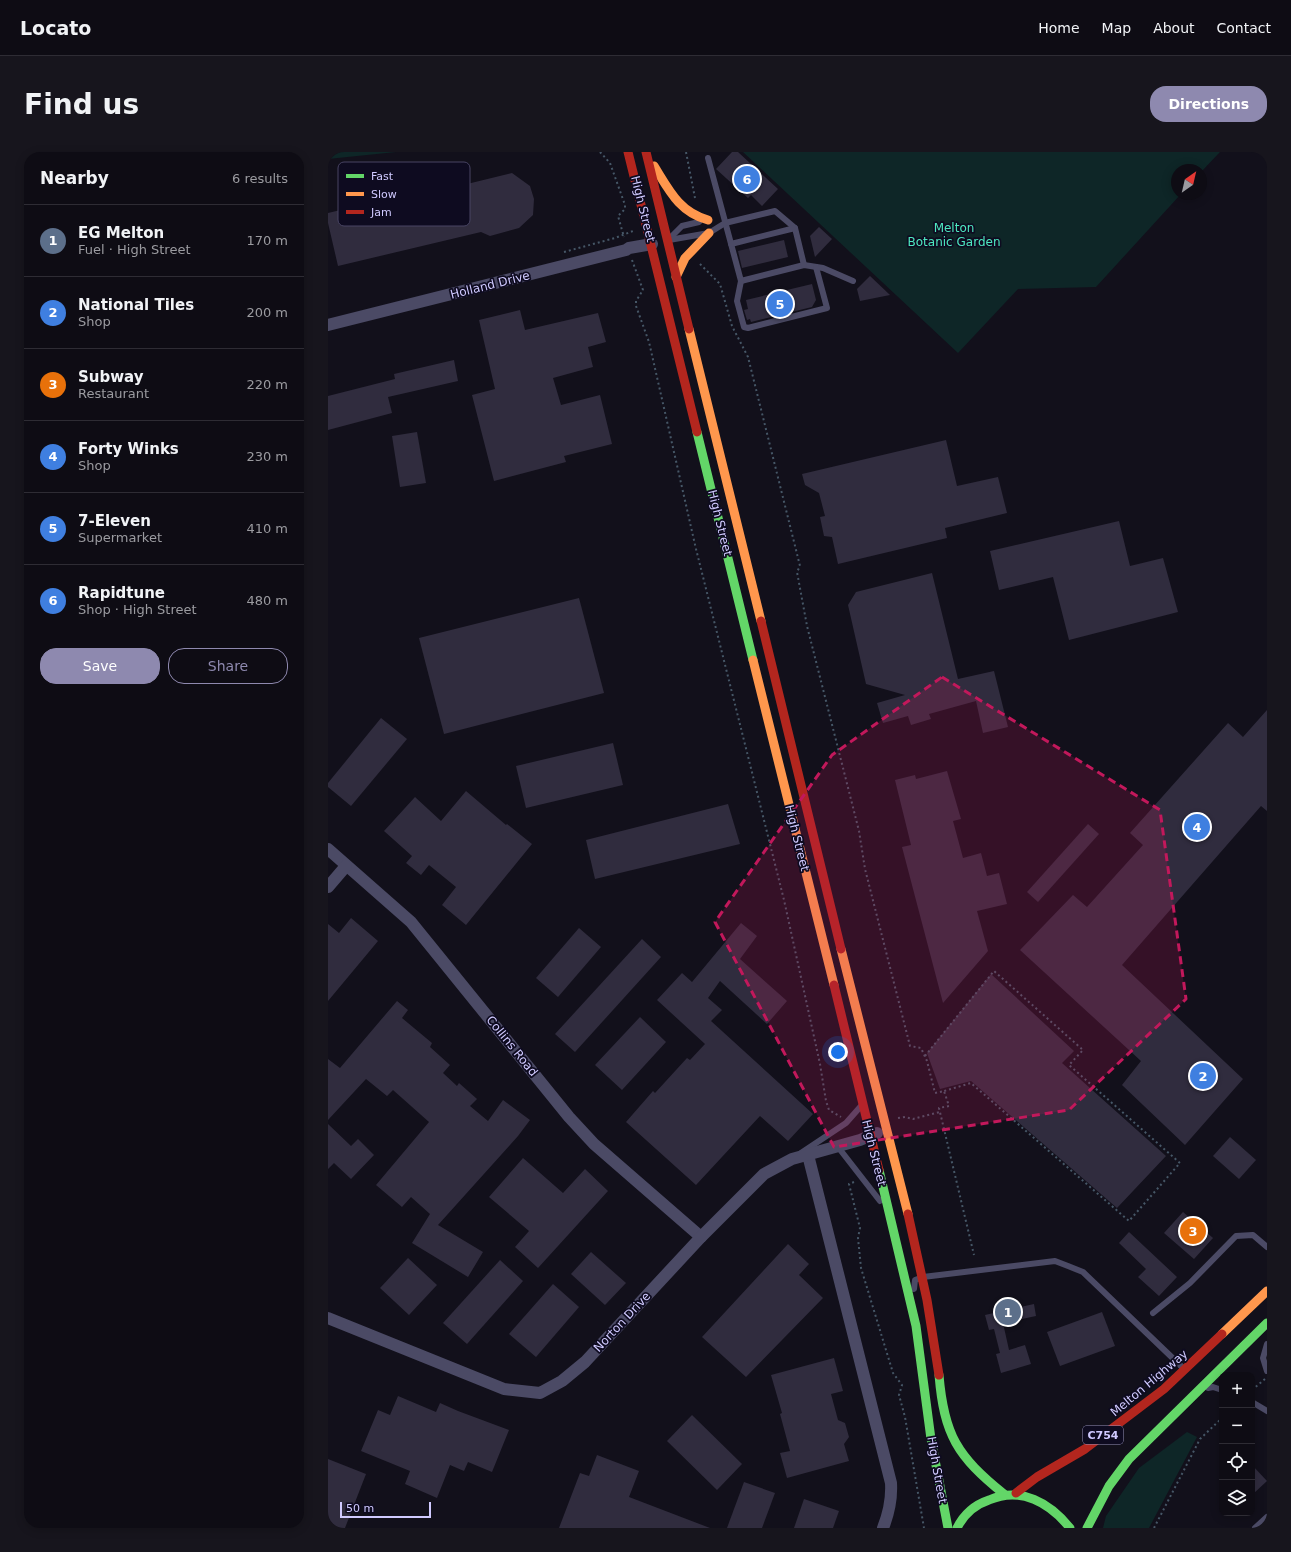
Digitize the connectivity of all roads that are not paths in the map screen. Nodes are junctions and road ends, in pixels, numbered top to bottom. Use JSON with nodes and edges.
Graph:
{"nodes":[{"id":1,"x":628,"y":152,"type":"edge"},
{"id":2,"x":646,"y":153,"type":"edge"},
{"id":3,"x":708,"y":158,"type":"dead end"},
{"id":4,"x":708,"y":220,"type":"junction"},
{"id":5,"x":726,"y":223,"type":"junction"},
{"id":6,"x":794,"y":228,"type":"junction"},
{"id":7,"x":709,"y":233,"type":"junction"},
{"id":8,"x":667,"y":240,"type":"junction"},
{"id":9,"x":652,"y":244,"type":"junction"},
{"id":10,"x":731,"y":244,"type":"junction"},
{"id":11,"x":804,"y":265,"type":"junction"},
{"id":12,"x":816,"y":267,"type":"junction"},
{"id":13,"x":676,"y":277,"type":"junction"},
{"id":14,"x":741,"y":281,"type":"junction"},
{"id":15,"x":853,"y":281,"type":"dead end"},
{"id":16,"x":328,"y":325,"type":"edge"},
{"id":17,"x":328,"y":849,"type":"edge"},
{"id":18,"x":346,"y":866,"type":"junction"},
{"id":19,"x":328,"y":887,"type":"edge"},
{"id":20,"x":863,"y":1104,"type":"junction"},
{"id":21,"x":885,"y":1127,"type":"junction"},
{"id":22,"x":870,"y":1135,"type":"junction"},
{"id":23,"x":838,"y":1146,"type":"junction"},
{"id":24,"x":808,"y":1155,"type":"junction"},
{"id":25,"x":792,"y":1159,"type":"junction"},
{"id":26,"x":889,"y":1212,"type":"junction"},
{"id":27,"x":701,"y":1237,"type":"junction"},
{"id":28,"x":1267,"y":1247,"type":"edge"},
{"id":29,"x":923,"y":1277,"type":"junction"},
{"id":30,"x":1267,"y":1291,"type":"edge"},
{"id":31,"x":1153,"y":1313,"type":"dead end"},
{"id":32,"x":328,"y":1318,"type":"edge"},
{"id":33,"x":1267,"y":1323,"type":"edge"},
{"id":34,"x":916,"y":1326,"type":"junction"},
{"id":35,"x":1267,"y":1344,"type":"edge"},
{"id":36,"x":1185,"y":1370,"type":"junction"},
{"id":37,"x":1267,"y":1371,"type":"edge"},
{"id":38,"x":1200,"y":1389,"type":"junction"},
{"id":39,"x":1219,"y":1389,"type":"edge"},
{"id":40,"x":1255,"y":1404,"type":"edge"},
{"id":41,"x":1267,"y":1411,"type":"edge"},
{"id":42,"x":1016,"y":1493,"type":"junction"},
{"id":43,"x":1004,"y":1494,"type":"junction"},
{"id":44,"x":1267,"y":1517,"type":"edge"},
{"id":45,"x":883,"y":1528,"type":"edge"},
{"id":46,"x":948,"y":1528,"type":"edge"},
{"id":47,"x":957,"y":1528,"type":"edge"},
{"id":48,"x":1070,"y":1528,"type":"edge"},
{"id":49,"x":1087,"y":1528,"type":"edge"},
{"id":50,"x":1255,"y":1528,"type":"edge"}],
"edges":[{"from":1,"to":9,"type":"main road","name":"High Street"},
{"from":2,"to":4,"type":"main road"},
{"from":2,"to":8,"type":"main road","name":"High Street"},
{"from":3,"to":5,"type":"lane"},
{"from":4,"to":5,"type":"lane"},
{"from":4,"to":8,"type":"lane"},
{"from":5,"to":6,"type":"lane"},
{"from":5,"to":7,"type":"lane"},
{"from":5,"to":10,"type":"lane"},
{"from":6,"to":10,"type":"lane"},
{"from":6,"to":11,"type":"lane"},
{"from":7,"to":8,"type":"lane"},
{"from":7,"to":13,"type":"main road"},
{"from":8,"to":9,"type":"main road"},
{"from":8,"to":13,"type":"main road","name":"High Street"},
{"from":9,"to":16,"type":"street","name":"Holland Drive"},
{"from":9,"to":20,"type":"main road","name":"High Street"},
{"from":10,"to":14,"type":"lane"},
{"from":11,"to":12,"type":"lane"},
{"from":11,"to":14,"type":"lane"},
{"from":12,"to":14,"type":"lane"},
{"from":12,"to":15,"type":"lane"},
{"from":13,"to":21,"type":"main road","name":"High Street"},
{"from":17,"to":18,"type":"street","name":"Collins Road"},
{"from":18,"to":19,"type":"street"},
{"from":18,"to":27,"type":"street","name":"Collins Road"},
{"from":20,"to":22,"type":"main road","name":"High Street"},
{"from":20,"to":25,"type":"lane"},
{"from":21,"to":22,"type":"street","name":"Norton Drive"},
{"from":21,"to":29,"type":"main road","name":"High Street"},
{"from":22,"to":23,"type":"street","name":"Norton Drive"},
{"from":22,"to":26,"type":"main road","name":"High Street"},
{"from":23,"to":24,"type":"street","name":"Norton Drive"},
{"from":23,"to":26,"type":"lane"},
{"from":24,"to":25,"type":"street","name":"Norton Drive"},
{"from":24,"to":45,"type":"street"},
{"from":25,"to":27,"type":"street","name":"Norton Drive"},
{"from":26,"to":34,"type":"main road","name":"High Street"},
{"from":27,"to":32,"type":"street","name":"Norton Drive"},
{"from":28,"to":31,"type":"lane"},
{"from":29,"to":34,"type":"lane"},
{"from":29,"to":36,"type":"lane"},
{"from":29,"to":43,"type":"main road","name":"High Street"},
{"from":30,"to":36,"type":"main road","name":"Melton Highway","number":"C754"},
{"from":33,"to":38,"type":"main road","number":"C754"},
{"from":34,"to":46,"type":"main road","name":"High Street"},
{"from":35,"to":37,"type":"lane"},
{"from":36,"to":42,"type":"main road","name":"Melton Highway","number":"C754"},
{"from":38,"to":39,"type":"lane"},
{"from":38,"to":49,"type":"main road","number":"C754"},
{"from":40,"to":41,"type":"lane"},
{"from":42,"to":43,"type":"main road"},
{"from":42,"to":48,"type":"main road"},
{"from":43,"to":47,"type":"main road"},
{"from":44,"to":50,"type":"lane"}]}
